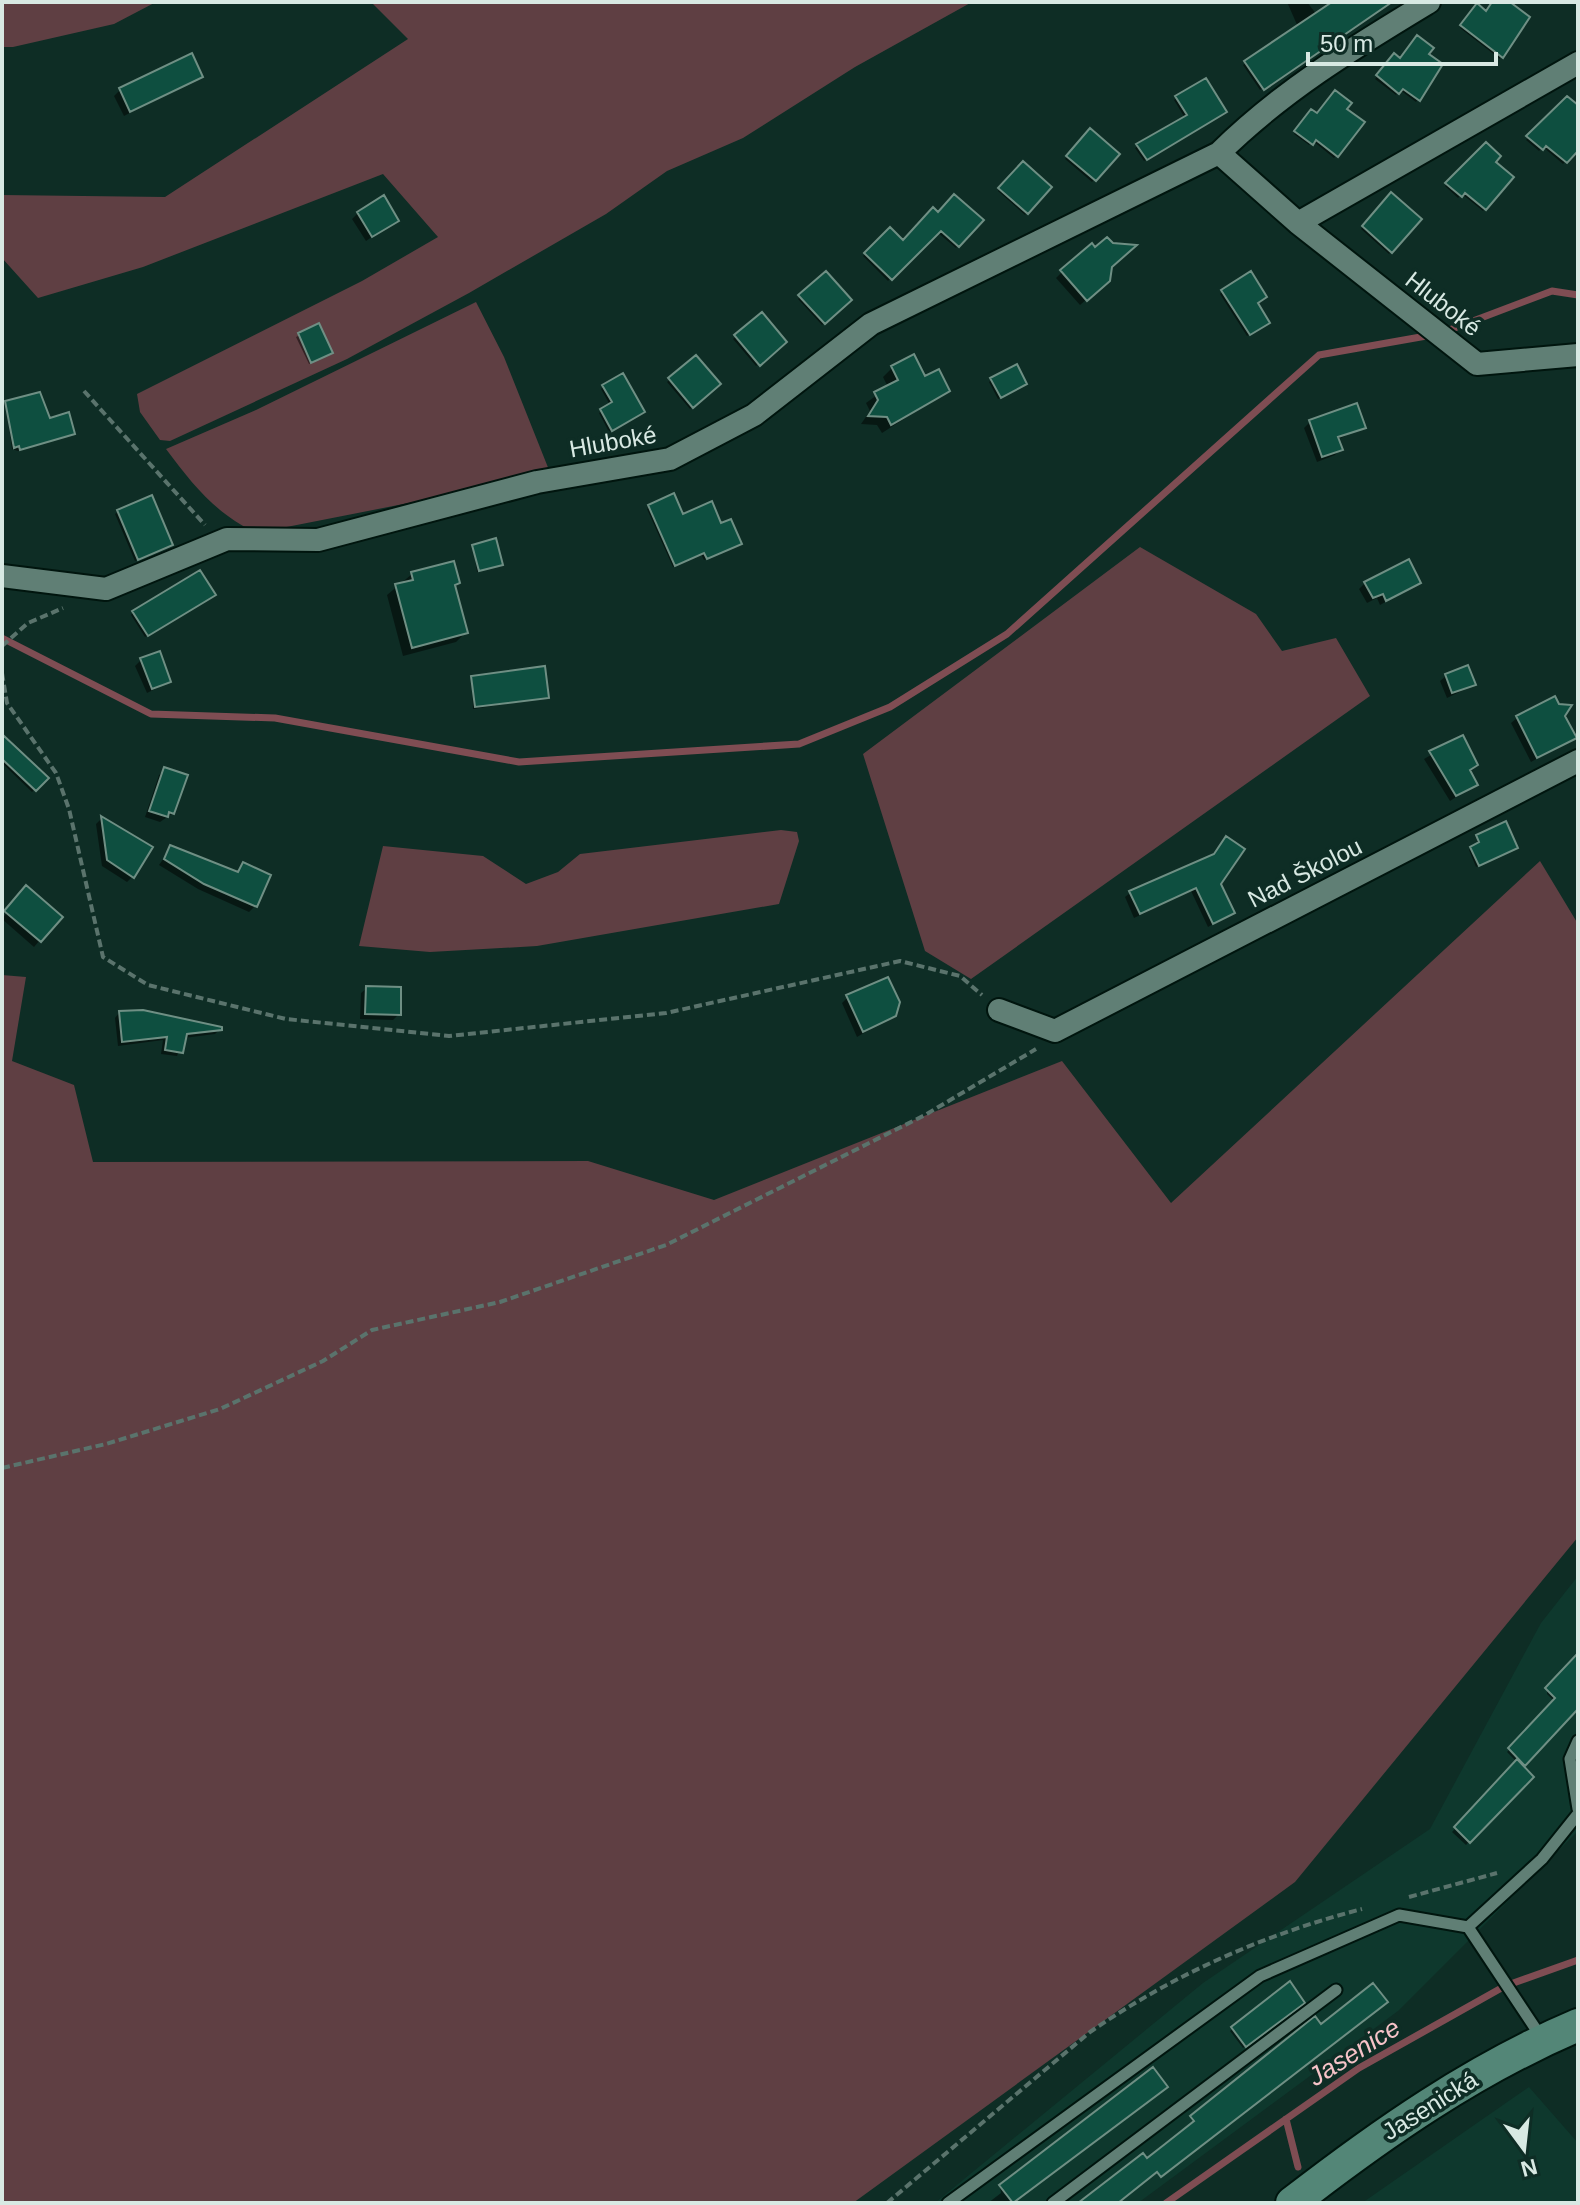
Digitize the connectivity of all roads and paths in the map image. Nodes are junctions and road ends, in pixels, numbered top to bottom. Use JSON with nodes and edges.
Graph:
{"nodes":[{"id":1,"x":1429,"y":2,"type":"edge"},
{"id":2,"x":1578,"y":63,"type":"edge"},
{"id":3,"x":1219,"y":153,"type":"junction"},
{"id":4,"x":1298,"y":223,"type":"junction"},
{"id":5,"x":1578,"y":355,"type":"edge"},
{"id":6,"x":84,"y":391,"type":"dead end"},
{"id":7,"x":227,"y":539,"type":"junction"},
{"id":8,"x":2,"y":576,"type":"edge"},
{"id":9,"x":21,"y":629,"type":"dead end"},
{"id":10,"x":2,"y":646,"type":"edge"},
{"id":11,"x":2,"y":673,"type":"edge"},
{"id":12,"x":1578,"y":761,"type":"edge"},
{"id":13,"x":999,"y":1010,"type":"joint"},
{"id":14,"x":1055,"y":1031,"type":"junction"},
{"id":15,"x":2,"y":1468,"type":"edge"},
{"id":16,"x":1578,"y":1741,"type":"edge"},
{"id":17,"x":1578,"y":1812,"type":"edge"},
{"id":18,"x":1468,"y":1927,"type":"junction"},
{"id":19,"x":1336,"y":1990,"type":"dead end"},
{"id":20,"x":1578,"y":2025,"type":"edge"},
{"id":21,"x":1543,"y":2040,"type":"junction"},
{"id":22,"x":948,"y":2203,"type":"edge"},
{"id":23,"x":1053,"y":2203,"type":"edge"},
{"id":24,"x":1292,"y":2203,"type":"edge"}],
"edges":[{"from":1,"to":3,"type":"street","name":"Hluboké"},
{"from":2,"to":4,"type":"street"},
{"from":3,"to":4,"type":"street","name":"Hluboké"},
{"from":3,"to":7,"type":"street","name":"Hluboké"},
{"from":4,"to":5,"type":"street","name":"Hluboké"},
{"from":6,"to":7,"type":"path"},
{"from":7,"to":8,"type":"street","name":"Hluboké"},
{"from":9,"to":10,"type":"path"},
{"from":11,"to":13,"type":"path"},
{"from":12,"to":14,"type":"street","name":"Nad Školou"},
{"from":13,"to":14,"type":"street"},
{"from":14,"to":15,"type":"path"},
{"from":16,"to":17,"type":"lane"},
{"from":17,"to":18,"type":"lane"},
{"from":18,"to":21,"type":"lane"},
{"from":18,"to":22,"type":"lane"},
{"from":19,"to":23,"type":"lane"},
{"from":20,"to":21,"type":"street","name":"Jasenická"},
{"from":21,"to":24,"type":"street","name":"Jasenická"}]}
